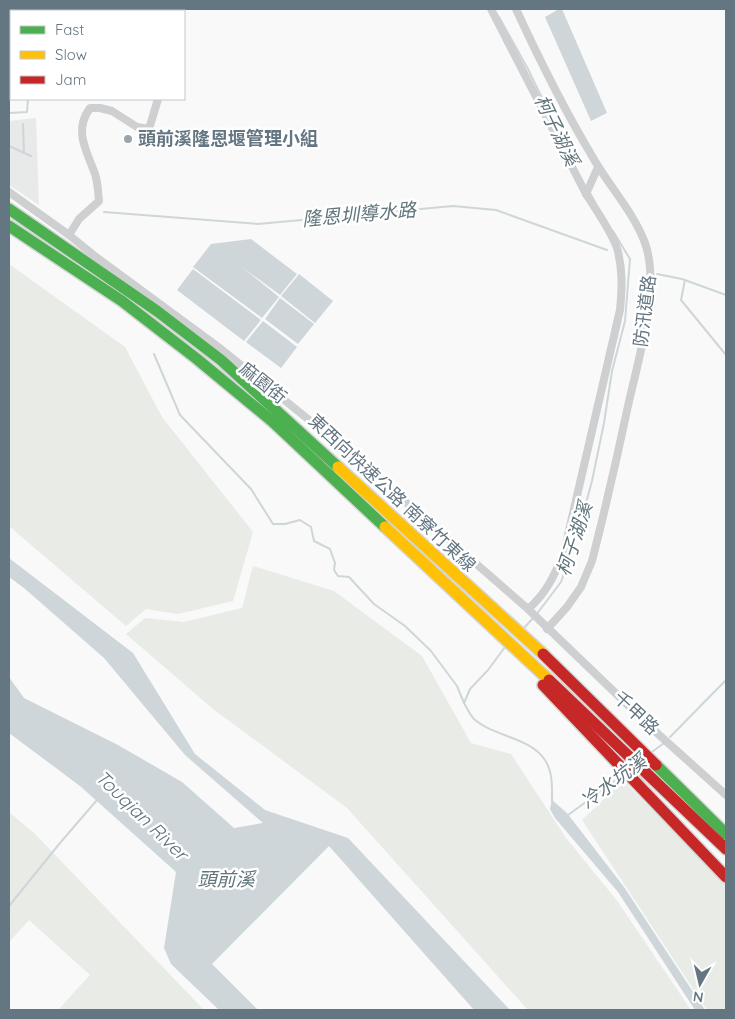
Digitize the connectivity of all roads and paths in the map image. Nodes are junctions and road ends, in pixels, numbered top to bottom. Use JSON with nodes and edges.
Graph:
{"nodes":[{"id":1,"x":491,"y":9,"type":"edge"},
{"id":2,"x":516,"y":9,"type":"edge"},
{"id":3,"x":158,"y":100,"type":"edge"},
{"id":4,"x":598,"y":167,"type":"junction"},
{"id":5,"x":9,"y":192,"type":"edge"},
{"id":6,"x":586,"y":194,"type":"junction"},
{"id":7,"x":9,"y":208,"type":"edge"},
{"id":8,"x":9,"y":226,"type":"edge"},
{"id":9,"x":69,"y":235,"type":"junction"},
{"id":10,"x":462,"y":598,"type":"junction"},
{"id":11,"x":528,"y":609,"type":"junction"},
{"id":12,"x":548,"y":629,"type":"junction"},
{"id":13,"x":626,"y":734,"type":"junction"},
{"id":14,"x":726,"y":795,"type":"edge"},
{"id":15,"x":726,"y":823,"type":"edge"},
{"id":16,"x":726,"y":834,"type":"edge"},
{"id":17,"x":726,"y":849,"type":"edge"},
{"id":18,"x":726,"y":877,"type":"edge"}],
"edges":[{"from":1,"to":6,"type":"street"},
{"from":2,"to":4,"type":"street","name":"防汛道路"},
{"from":3,"to":9,"type":"street"},
{"from":4,"to":6,"type":"street"},
{"from":4,"to":12,"type":"street","name":"防汛道路"},
{"from":5,"to":9,"type":"street","name":"麻園街"},
{"from":6,"to":11,"type":"street"},
{"from":7,"to":13,"type":"highway","name":"東西向快速公路 南寮竹東線"},
{"from":8,"to":10,"type":"highway","name":"東西向快速公路 南寮竹東線"},
{"from":9,"to":11,"type":"street","name":"麻園街"},
{"from":10,"to":17,"type":"highway","name":"東西向快速公路 南寮竹東線"},
{"from":10,"to":18,"type":"highway"},
{"from":11,"to":12,"type":"street","name":"麻園街"},
{"from":12,"to":14,"type":"street","name":"千甲路"},
{"from":13,"to":15,"type":"highway"},
{"from":13,"to":16,"type":"highway","name":"東西向快速公路 南寮竹東線"}]}
